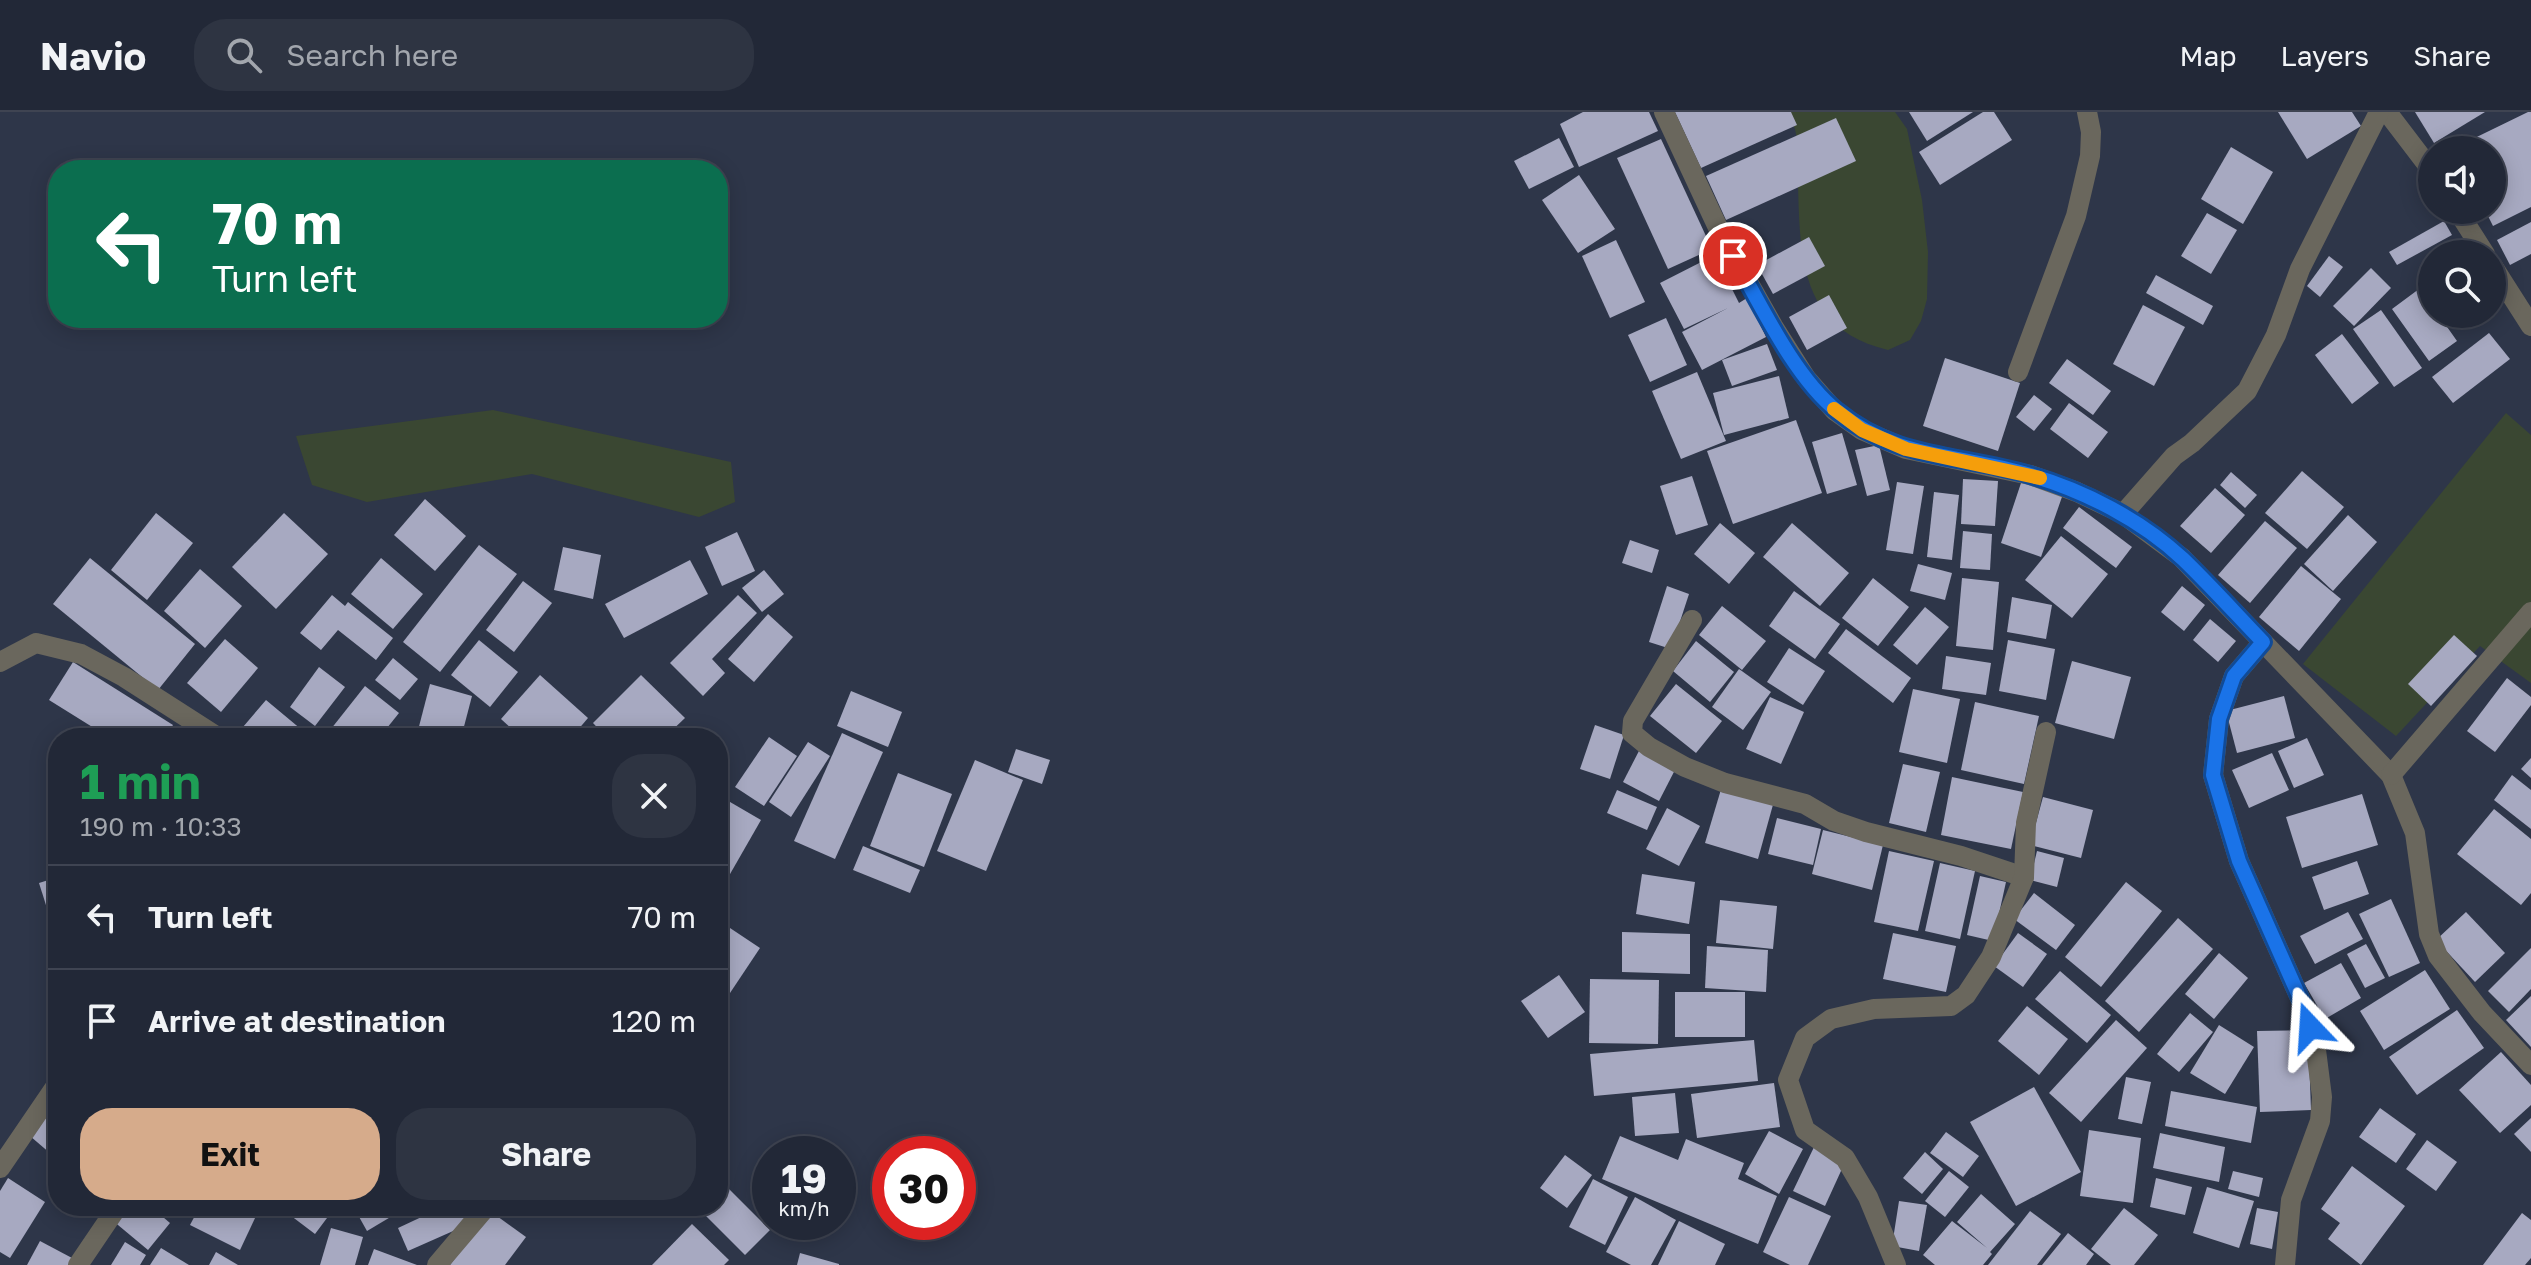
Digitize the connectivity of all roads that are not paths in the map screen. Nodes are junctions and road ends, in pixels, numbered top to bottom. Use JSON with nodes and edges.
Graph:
{"nodes":[{"id":1,"x":1664,"y":112,"type":"edge"},
{"id":2,"x":2087,"y":112,"type":"edge"},
{"id":3,"x":2379,"y":112,"type":"edge"},
{"id":4,"x":2387,"y":112,"type":"edge"},
{"id":5,"x":2418,"y":153,"type":"edge"},
{"id":6,"x":2506,"y":287,"type":"edge"},
{"id":7,"x":2531,"y":326,"type":"edge"},
{"id":8,"x":2018,"y":372,"type":"dead end"},
{"id":9,"x":2123,"y":514,"type":"junction"},
{"id":10,"x":2531,"y":612,"type":"edge"},
{"id":11,"x":1692,"y":620,"type":"dead end"},
{"id":12,"x":2263,"y":642,"type":"junction"},
{"id":13,"x":0,"y":662,"type":"edge"},
{"id":14,"x":205,"y":728,"type":"edge"},
{"id":15,"x":2046,"y":732,"type":"dead end"},
{"id":16,"x":2391,"y":775,"type":"junction"},
{"id":17,"x":2024,"y":877,"type":"junction"},
{"id":18,"x":2531,"y":1065,"type":"edge"},
{"id":19,"x":48,"y":1098,"type":"edge"},
{"id":20,"x":0,"y":1168,"type":"edge"},
{"id":21,"x":111,"y":1216,"type":"edge"},
{"id":22,"x":479,"y":1216,"type":"edge"},
{"id":23,"x":78,"y":1265,"type":"edge"},
{"id":24,"x":437,"y":1265,"type":"edge"},
{"id":25,"x":1896,"y":1265,"type":"edge"},
{"id":26,"x":2285,"y":1265,"type":"edge"}],
"edges":[{"from":1,"to":9,"type":"street"},
{"from":2,"to":8,"type":"street"},
{"from":3,"to":9,"type":"street"},
{"from":4,"to":5,"type":"street"},
{"from":6,"to":7,"type":"street"},
{"from":9,"to":12,"type":"street"},
{"from":10,"to":16,"type":"street"},
{"from":11,"to":17,"type":"street"},
{"from":12,"to":16,"type":"street"},
{"from":12,"to":26,"type":"street"},
{"from":13,"to":14,"type":"street"},
{"from":15,"to":17,"type":"street"},
{"from":16,"to":18,"type":"street"},
{"from":17,"to":25,"type":"street"},
{"from":19,"to":20,"type":"street"},
{"from":21,"to":23,"type":"street"},
{"from":22,"to":24,"type":"street"}]}
